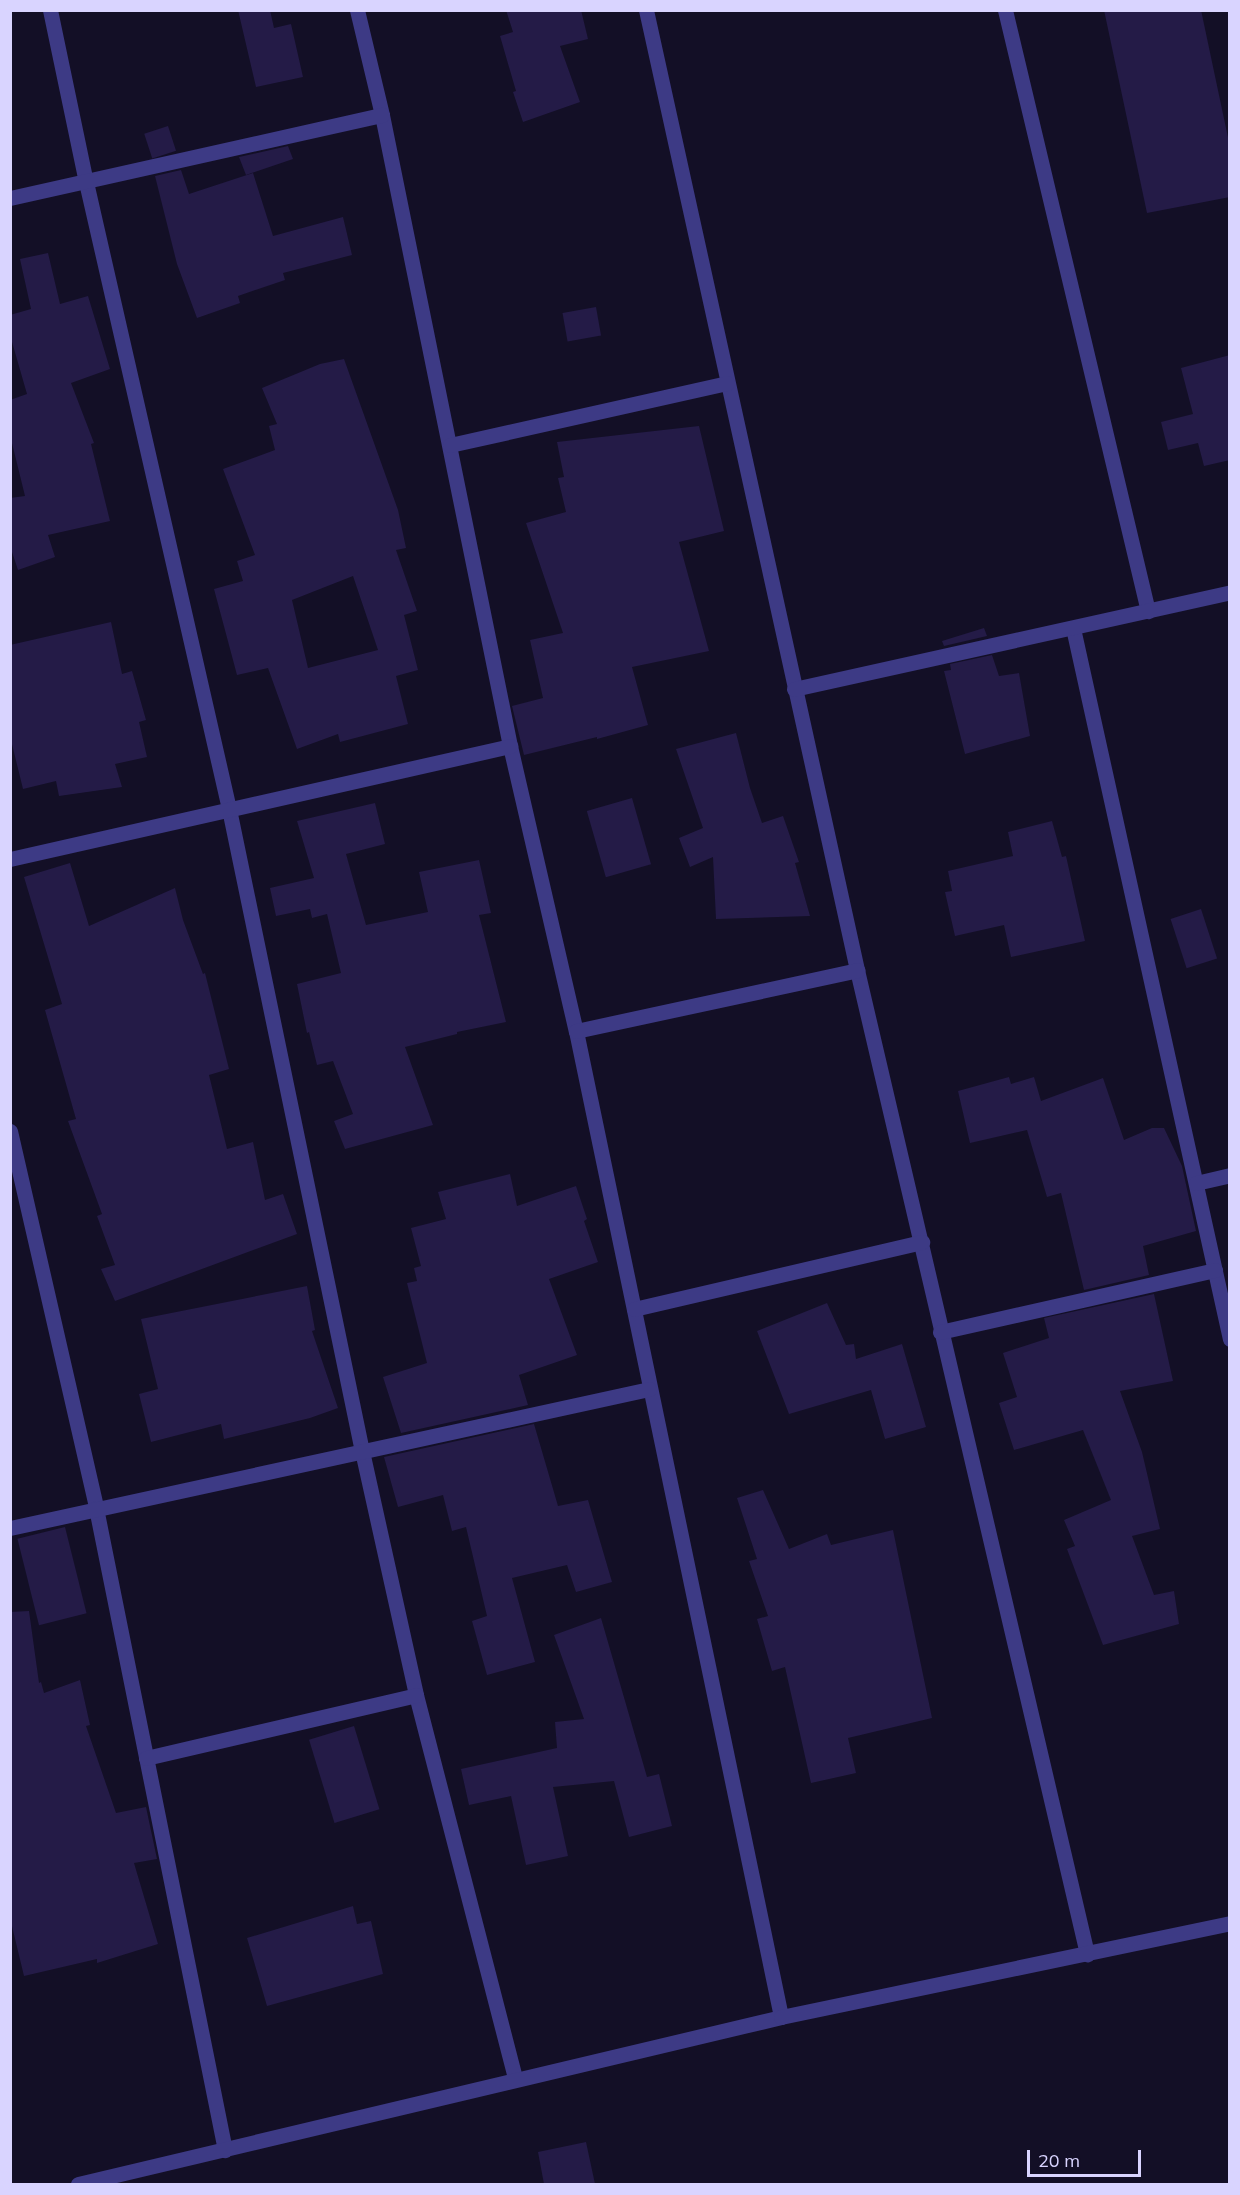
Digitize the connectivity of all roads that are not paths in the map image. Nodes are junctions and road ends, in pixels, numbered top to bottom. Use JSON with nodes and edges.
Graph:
{"nodes":[{"id":1,"x":50,"y":10,"type":"edge"},
{"id":2,"x":357,"y":10,"type":"edge"},
{"id":3,"x":646,"y":10,"type":"edge"},
{"id":4,"x":1005,"y":10,"type":"edge"},
{"id":5,"x":382,"y":115,"type":"junction"},
{"id":6,"x":86,"y":182,"type":"junction"},
{"id":7,"x":10,"y":198,"type":"edge"},
{"id":8,"x":727,"y":383,"type":"junction"},
{"id":9,"x":450,"y":445,"type":"junction"},
{"id":10,"x":1230,"y":592,"type":"edge"},
{"id":11,"x":1148,"y":611,"type":"junction"},
{"id":12,"x":1073,"y":628,"type":"junction"},
{"id":13,"x":794,"y":689,"type":"junction"},
{"id":14,"x":510,"y":746,"type":"junction"},
{"id":15,"x":229,"y":809,"type":"junction"},
{"id":16,"x":10,"y":859,"type":"edge"},
{"id":17,"x":857,"y":970,"type":"junction"},
{"id":18,"x":576,"y":1031,"type":"junction"},
{"id":19,"x":10,"y":1131,"type":"edge"},
{"id":20,"x":1230,"y":1175,"type":"edge"},
{"id":21,"x":1196,"y":1183,"type":"junction"},
{"id":22,"x":922,"y":1242,"type":"junction"},
{"id":23,"x":1215,"y":1270,"type":"junction"},
{"id":24,"x":634,"y":1309,"type":"junction"},
{"id":25,"x":940,"y":1332,"type":"junction"},
{"id":26,"x":1230,"y":1339,"type":"edge"},
{"id":27,"x":649,"y":1389,"type":"junction"},
{"id":28,"x":362,"y":1451,"type":"junction"},
{"id":29,"x":96,"y":1508,"type":"junction"},
{"id":30,"x":10,"y":1528,"type":"edge"},
{"id":31,"x":416,"y":1695,"type":"junction"},
{"id":32,"x":146,"y":1758,"type":"junction"},
{"id":33,"x":1230,"y":1923,"type":"edge"},
{"id":34,"x":1087,"y":1953,"type":"junction"},
{"id":35,"x":781,"y":2017,"type":"junction"},
{"id":36,"x":515,"y":2079,"type":"junction"},
{"id":37,"x":225,"y":2150,"type":"junction"},
{"id":38,"x":78,"y":2184,"type":"edge"}],
"edges":[{"from":1,"to":6,"type":"street"},
{"from":2,"to":5,"type":"street"},
{"from":3,"to":8,"type":"street"},
{"from":4,"to":11,"type":"street"},
{"from":5,"to":6,"type":"street"},
{"from":5,"to":9,"type":"street"},
{"from":6,"to":7,"type":"street"},
{"from":6,"to":15,"type":"street"},
{"from":8,"to":9,"type":"street"},
{"from":8,"to":13,"type":"street"},
{"from":9,"to":14,"type":"street"},
{"from":10,"to":11,"type":"street"},
{"from":11,"to":12,"type":"street"},
{"from":12,"to":13,"type":"street"},
{"from":12,"to":21,"type":"street"},
{"from":13,"to":17,"type":"street"},
{"from":14,"to":15,"type":"street"},
{"from":14,"to":18,"type":"street"},
{"from":15,"to":16,"type":"street"},
{"from":15,"to":28,"type":"street"},
{"from":17,"to":18,"type":"street"},
{"from":17,"to":22,"type":"street"},
{"from":18,"to":24,"type":"street"},
{"from":19,"to":29,"type":"street"},
{"from":20,"to":21,"type":"street"},
{"from":21,"to":23,"type":"street"},
{"from":22,"to":24,"type":"street"},
{"from":22,"to":25,"type":"street"},
{"from":23,"to":25,"type":"street"},
{"from":23,"to":26,"type":"street"},
{"from":24,"to":27,"type":"street"},
{"from":25,"to":34,"type":"street"},
{"from":27,"to":28,"type":"street"},
{"from":27,"to":35,"type":"street"},
{"from":28,"to":29,"type":"street"},
{"from":28,"to":31,"type":"street"},
{"from":29,"to":30,"type":"street"},
{"from":29,"to":32,"type":"street"},
{"from":31,"to":32,"type":"street"},
{"from":31,"to":36,"type":"street"},
{"from":32,"to":37,"type":"street"},
{"from":33,"to":34,"type":"street"},
{"from":34,"to":35,"type":"street"},
{"from":35,"to":36,"type":"street"},
{"from":36,"to":37,"type":"street"},
{"from":37,"to":38,"type":"street"}]}
